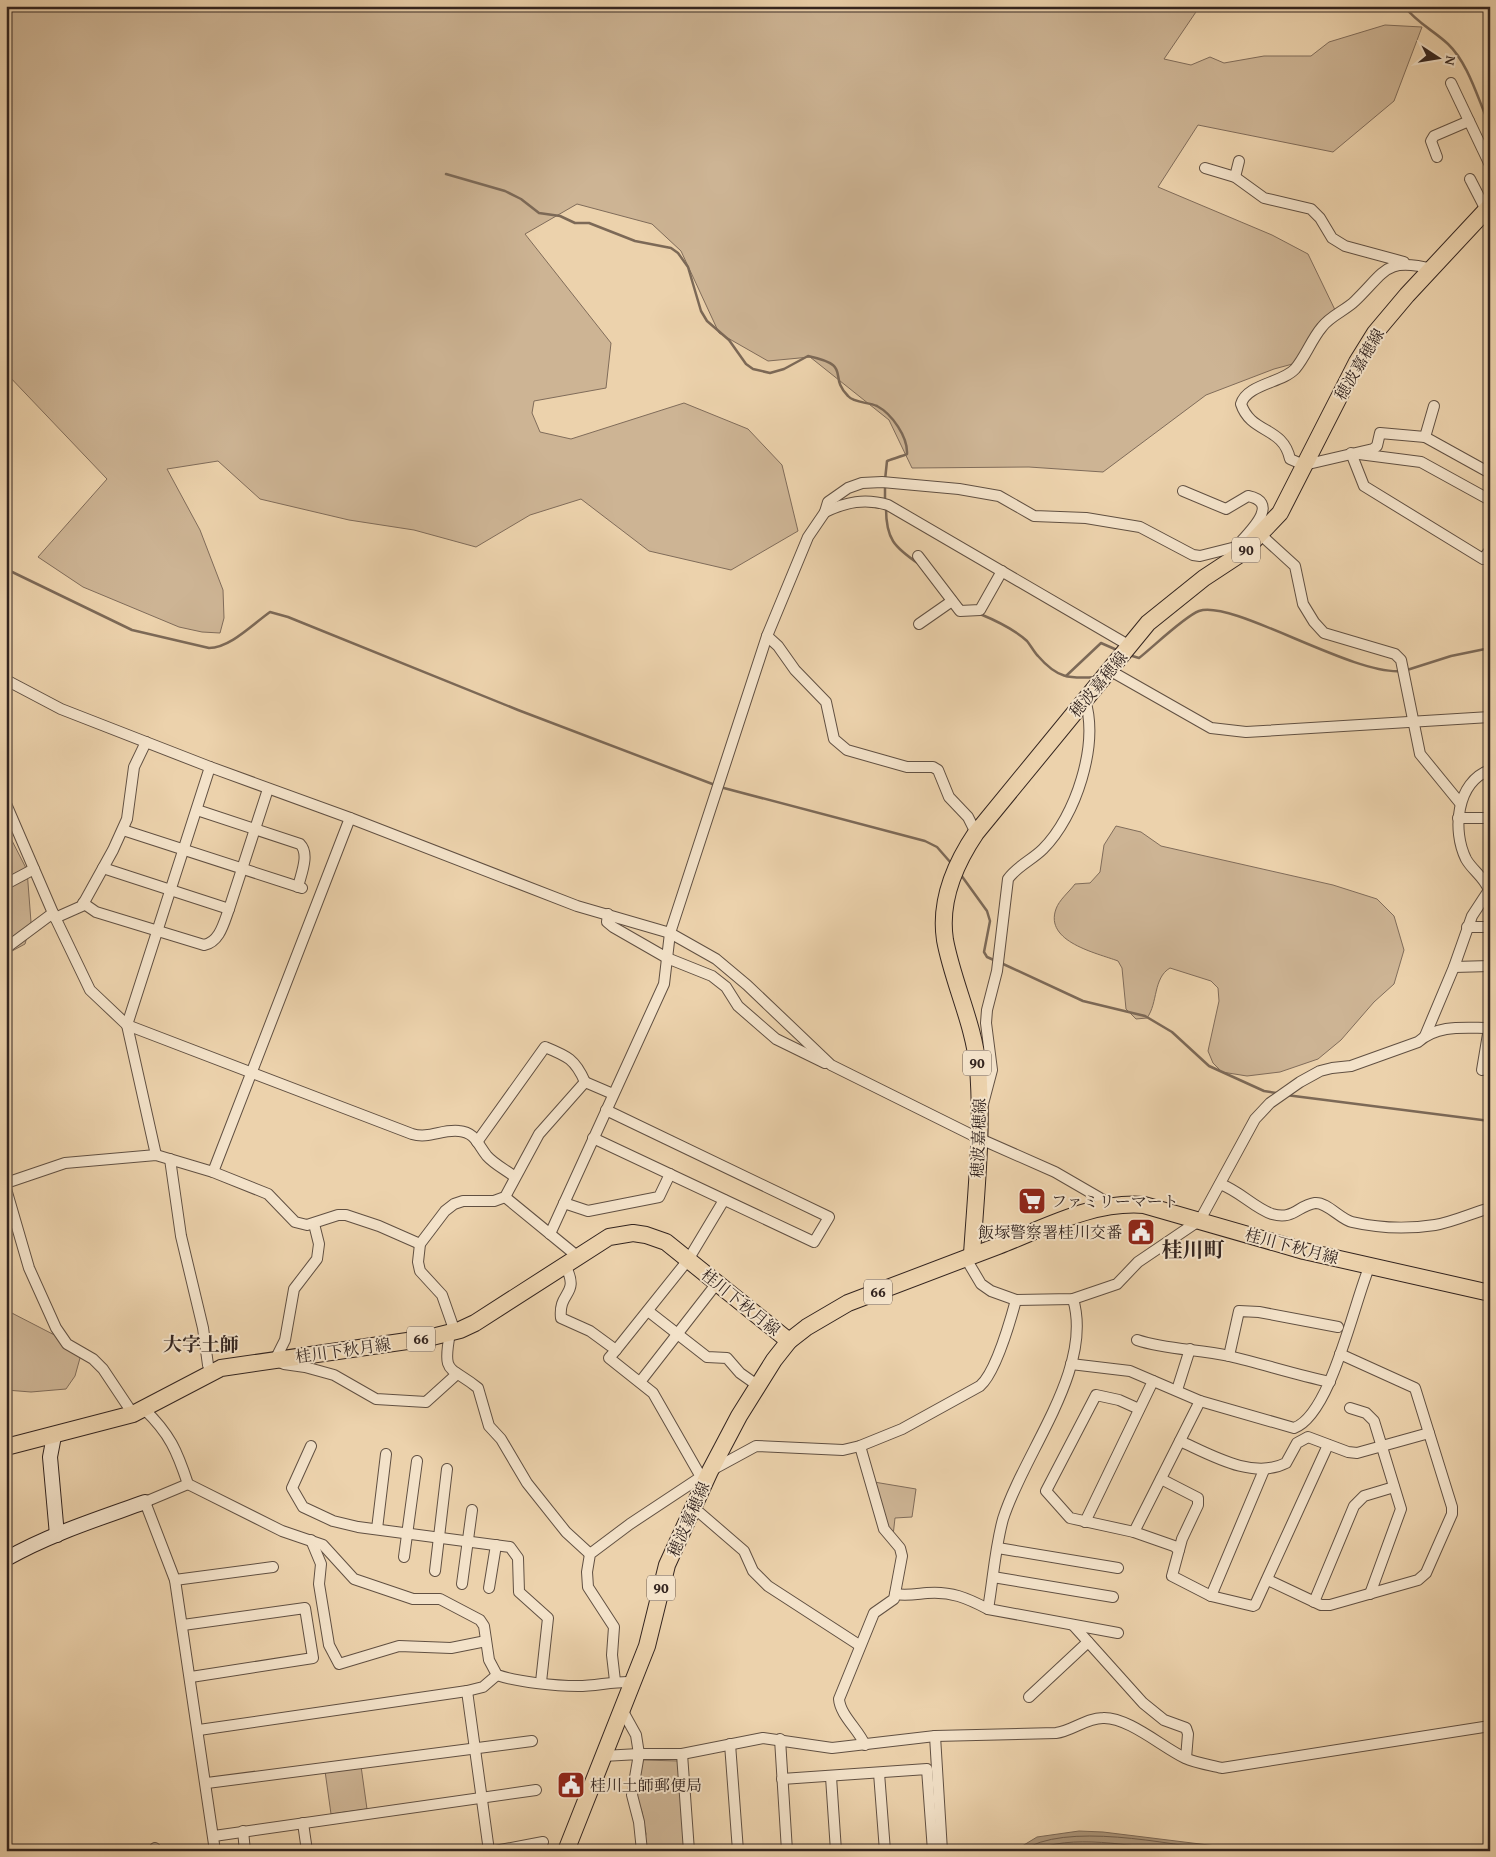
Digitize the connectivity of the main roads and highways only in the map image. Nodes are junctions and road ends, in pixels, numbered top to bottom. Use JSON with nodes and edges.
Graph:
{"nodes":[{"id":1,"x":1488,"y":208,"type":"edge"},
{"id":2,"x":969,"y":1256,"type":"junction"},
{"id":3,"x":1490,"y":1294,"type":"edge"},
{"id":4,"x":789,"y":1341,"type":"junction"},
{"id":5,"x":6,"y":1447,"type":"edge"},
{"id":6,"x":566,"y":1851,"type":"edge"}],
"edges":[{"from":1,"to":2,"type":"main road","name":"穂波嘉穂線","number":"90"},
{"from":2,"to":3,"type":"main road","name":"桂川下秋月線","number":"66"},
{"from":2,"to":4,"type":"main road","name":"桂川下秋月線","number":"66"},
{"from":4,"to":5,"type":"main road","name":"桂川下秋月線","number":"66"},
{"from":4,"to":6,"type":"main road","name":"穂波嘉穂線","number":"90"}]}
